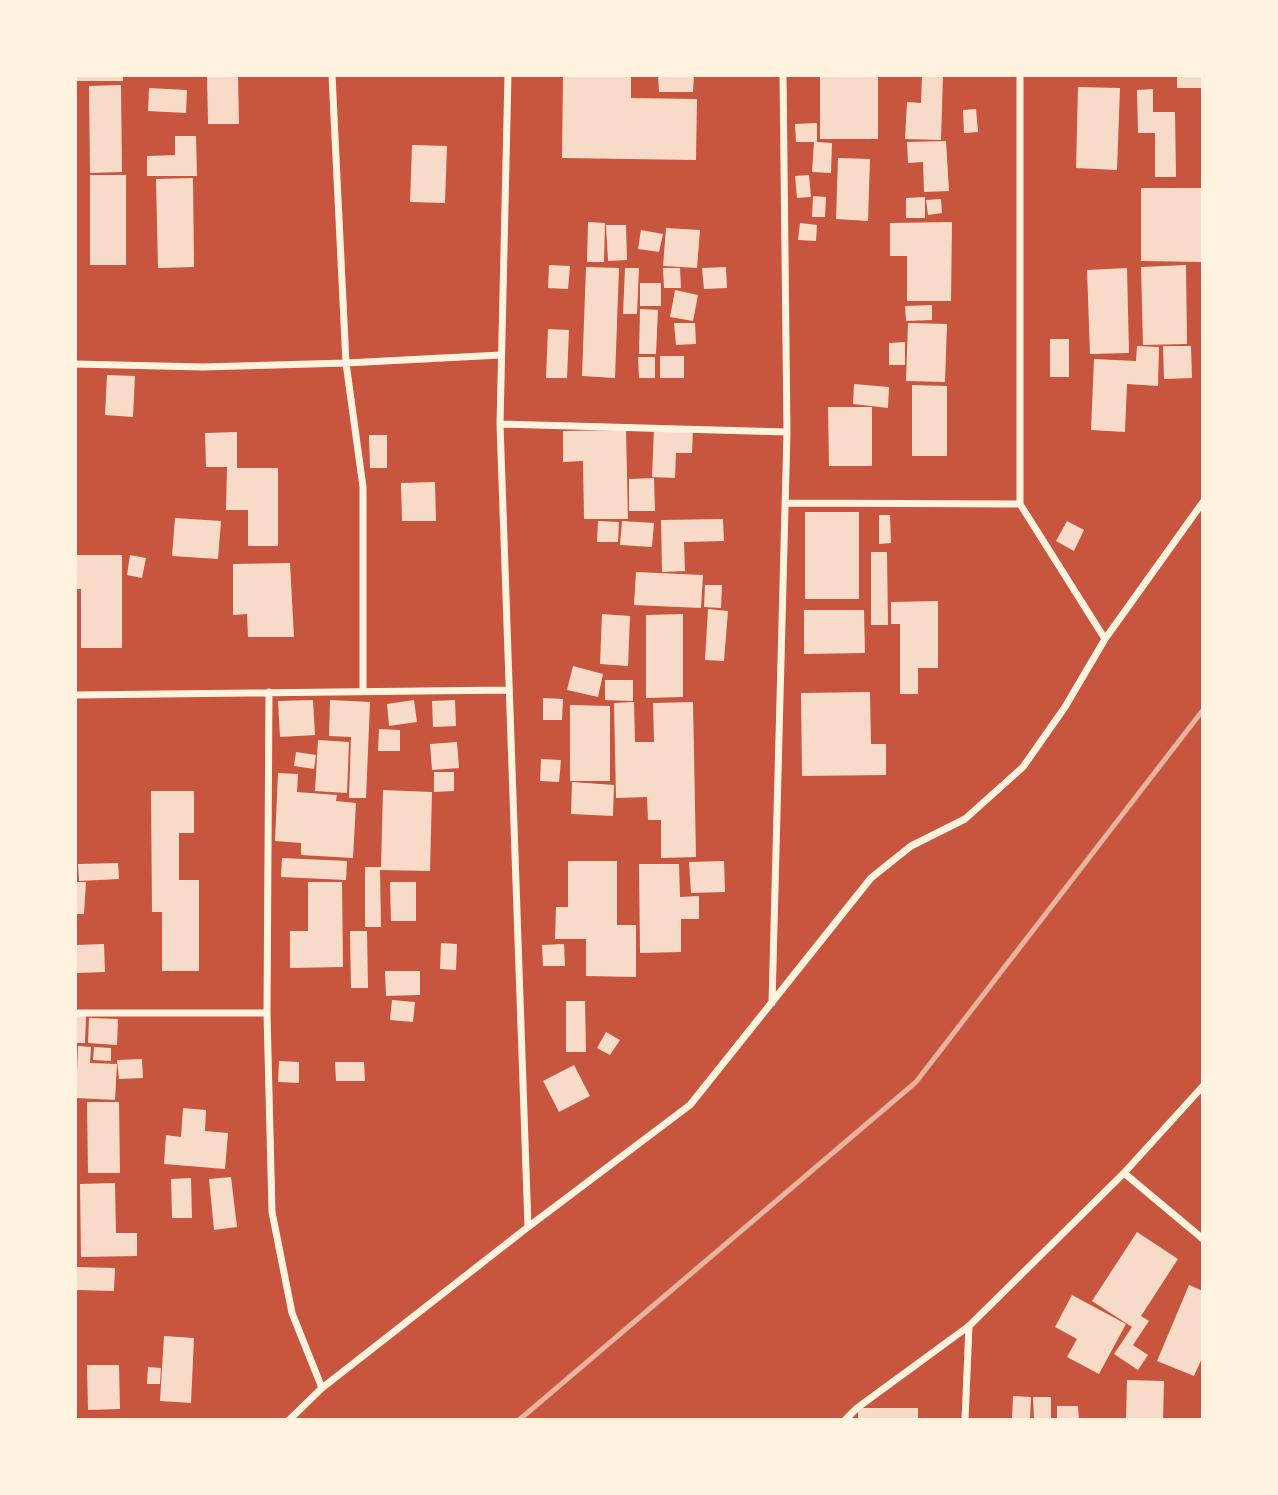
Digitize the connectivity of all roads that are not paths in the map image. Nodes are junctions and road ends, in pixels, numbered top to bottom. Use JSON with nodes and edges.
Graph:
{"nodes":[{"id":1,"x":332,"y":75,"type":"edge"},
{"id":2,"x":508,"y":75,"type":"edge"},
{"id":3,"x":783,"y":75,"type":"edge"},
{"id":4,"x":1020,"y":75,"type":"edge"},
{"id":5,"x":501,"y":355,"type":"junction"},
{"id":6,"x":346,"y":363,"type":"junction"},
{"id":7,"x":75,"y":364,"type":"edge"},
{"id":8,"x":500,"y":424,"type":"junction"},
{"id":9,"x":787,"y":432,"type":"junction"},
{"id":10,"x":1203,"y":502,"type":"edge"},
{"id":11,"x":785,"y":503,"type":"junction"},
{"id":12,"x":1020,"y":504,"type":"junction"},
{"id":13,"x":1105,"y":639,"type":"junction"},
{"id":14,"x":509,"y":690,"type":"junction"},
{"id":15,"x":363,"y":691,"type":"junction"},
{"id":16,"x":269,"y":692,"type":"junction"},
{"id":17,"x":75,"y":695,"type":"edge"},
{"id":18,"x":772,"y":1003,"type":"junction"},
{"id":19,"x":75,"y":1013,"type":"edge"},
{"id":20,"x":267,"y":1013,"type":"junction"},
{"id":21,"x":1203,"y":1086,"type":"edge"},
{"id":22,"x":1124,"y":1173,"type":"junction"},
{"id":23,"x":527,"y":1227,"type":"junction"},
{"id":24,"x":1203,"y":1239,"type":"edge"},
{"id":25,"x":969,"y":1326,"type":"junction"},
{"id":26,"x":322,"y":1388,"type":"junction"},
{"id":27,"x":289,"y":1420,"type":"edge"},
{"id":28,"x":845,"y":1420,"type":"edge"},
{"id":29,"x":965,"y":1420,"type":"edge"}],
"edges":[{"from":1,"to":6,"type":"street"},
{"from":2,"to":5,"type":"street"},
{"from":3,"to":9,"type":"street"},
{"from":4,"to":12,"type":"street"},
{"from":5,"to":6,"type":"street"},
{"from":5,"to":8,"type":"street"},
{"from":6,"to":7,"type":"street"},
{"from":6,"to":15,"type":"street"},
{"from":8,"to":9,"type":"street"},
{"from":8,"to":14,"type":"street"},
{"from":9,"to":11,"type":"street"},
{"from":10,"to":13,"type":"street"},
{"from":11,"to":12,"type":"street"},
{"from":11,"to":18,"type":"street"},
{"from":12,"to":13,"type":"street"},
{"from":13,"to":18,"type":"street"},
{"from":14,"to":15,"type":"street"},
{"from":14,"to":23,"type":"street"},
{"from":15,"to":16,"type":"street"},
{"from":16,"to":17,"type":"street"},
{"from":16,"to":20,"type":"street"},
{"from":18,"to":23,"type":"street"},
{"from":19,"to":20,"type":"street"},
{"from":20,"to":26,"type":"street"},
{"from":21,"to":22,"type":"street"},
{"from":22,"to":24,"type":"street"},
{"from":22,"to":25,"type":"street"},
{"from":23,"to":26,"type":"street"},
{"from":25,"to":28,"type":"street"},
{"from":25,"to":29,"type":"street"},
{"from":26,"to":27,"type":"street"}]}
